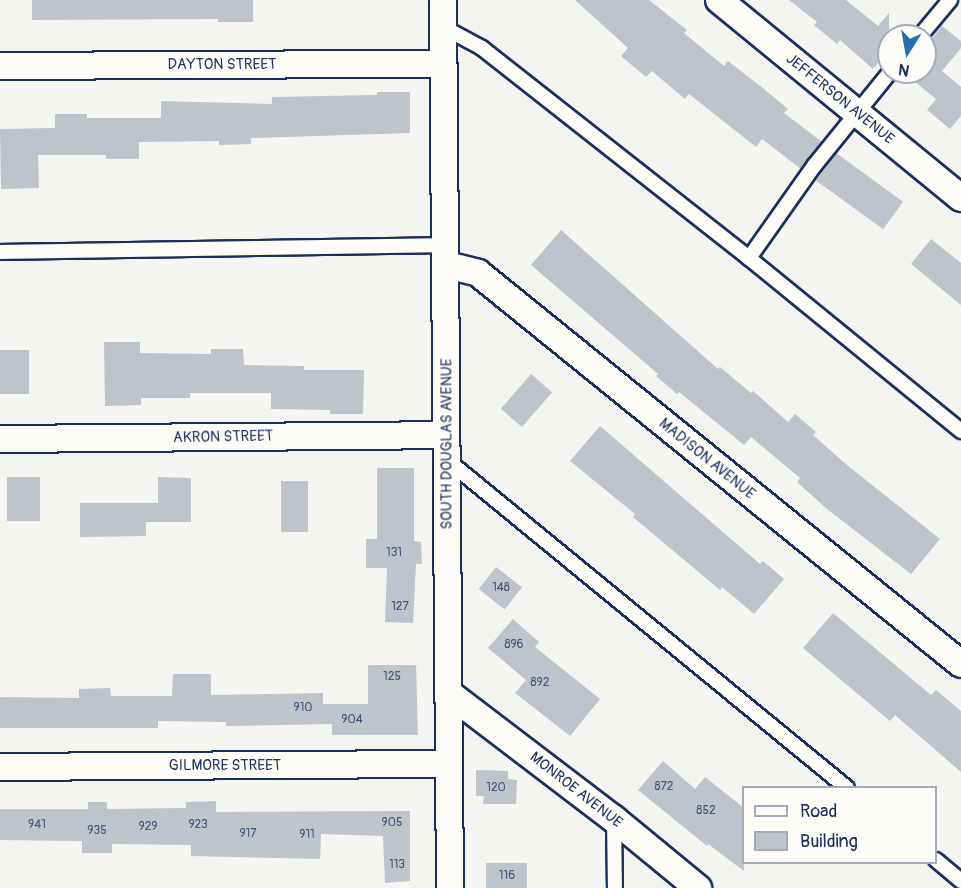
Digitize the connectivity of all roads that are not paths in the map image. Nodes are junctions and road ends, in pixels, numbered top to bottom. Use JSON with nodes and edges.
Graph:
{"nodes":[{"id":1,"x":443,"y":0,"type":"edge"},
{"id":2,"x":719,"y":0,"type":"edge"},
{"id":3,"x":950,"y":0,"type":"edge"},
{"id":4,"x":930,"y":24,"type":"edge"},
{"id":5,"x":443,"y":27,"type":"junction"},
{"id":6,"x":443,"y":64,"type":"junction"},
{"id":7,"x":0,"y":66,"type":"edge"},
{"id":8,"x":880,"y":84,"type":"edge"},
{"id":9,"x":856,"y":113,"type":"junction"},
{"id":10,"x":961,"y":198,"type":"edge"},
{"id":11,"x":0,"y":252,"type":"edge"},
{"id":12,"x":447,"y":255,"type":"junction"},
{"id":13,"x":749,"y":258,"type":"junction"},
{"id":14,"x":961,"y":431,"type":"edge"},
{"id":15,"x":0,"y":439,"type":"edge"},
{"id":16,"x":445,"y":447,"type":"junction"},
{"id":17,"x":961,"y":664,"type":"edge"},
{"id":18,"x":451,"y":695,"type":"junction"},
{"id":19,"x":449,"y":764,"type":"junction"},
{"id":20,"x":0,"y":767,"type":"edge"},
{"id":21,"x":845,"y":786,"type":"edge"},
{"id":22,"x":614,"y":819,"type":"junction"},
{"id":23,"x":937,"y":861,"type":"edge"},
{"id":24,"x":961,"y":881,"type":"edge"},
{"id":25,"x":450,"y":888,"type":"edge"},
{"id":26,"x":615,"y":888,"type":"edge"},
{"id":27,"x":698,"y":888,"type":"edge"}],
"edges":[{"from":1,"to":5,"type":"street","name":"SOUTH DOUGLAS AVENUE"},
{"from":2,"to":9,"type":"street","name":"JEFFERSON AVENUE"},
{"from":3,"to":4,"type":"lane"},
{"from":5,"to":6,"type":"street","name":"SOUTH DOUGLAS AVENUE"},
{"from":5,"to":13,"type":"lane"},
{"from":6,"to":7,"type":"street","name":"DAYTON STREET"},
{"from":6,"to":12,"type":"street","name":"SOUTH DOUGLAS AVENUE"},
{"from":8,"to":9,"type":"lane"},
{"from":9,"to":10,"type":"street","name":"JEFFERSON AVENUE"},
{"from":9,"to":13,"type":"lane"},
{"from":11,"to":12,"type":"lane"},
{"from":12,"to":16,"type":"street","name":"SOUTH DOUGLAS AVENUE"},
{"from":12,"to":17,"type":"street","name":"MADISON AVENUE"},
{"from":13,"to":14,"type":"lane"},
{"from":15,"to":16,"type":"street","name":"AKRON STREET"},
{"from":16,"to":18,"type":"street","name":"SOUTH DOUGLAS AVENUE"},
{"from":16,"to":21,"type":"lane"},
{"from":18,"to":19,"type":"street","name":"SOUTH DOUGLAS AVENUE"},
{"from":18,"to":22,"type":"street","name":"MONROE AVENUE"},
{"from":19,"to":20,"type":"street","name":"GILMORE STREET"},
{"from":19,"to":25,"type":"street","name":"SOUTH DOUGLAS AVENUE"},
{"from":22,"to":26,"type":"lane"},
{"from":22,"to":27,"type":"street","name":"MONROE AVENUE"},
{"from":23,"to":24,"type":"lane"}]}
